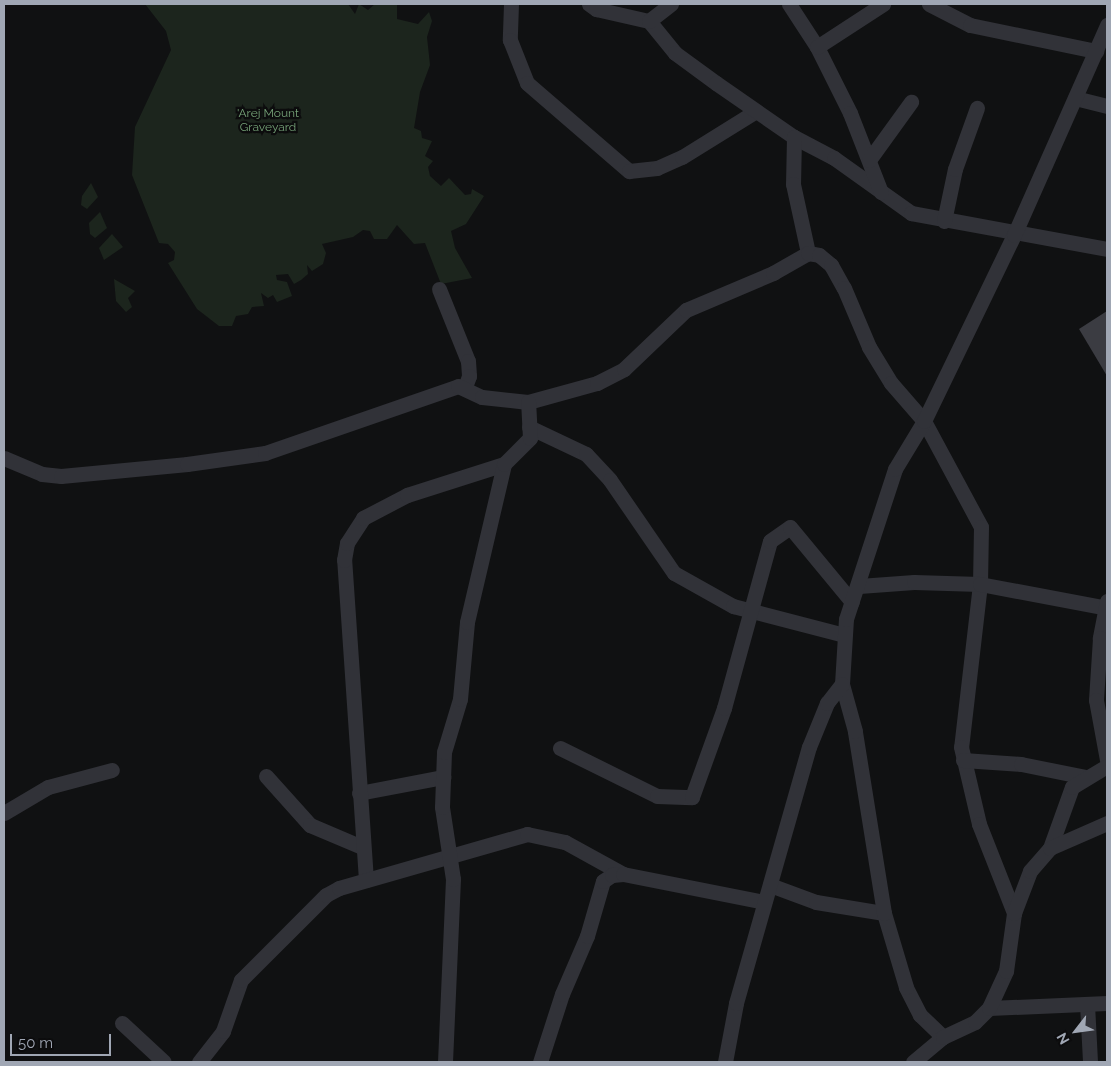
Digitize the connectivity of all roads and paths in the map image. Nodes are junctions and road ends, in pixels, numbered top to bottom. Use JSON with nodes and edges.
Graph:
{"nodes":[{"id":1,"x":511,"y":4,"type":"edge"},
{"id":2,"x":589,"y":4,"type":"edge"},
{"id":3,"x":671,"y":4,"type":"edge"},
{"id":4,"x":789,"y":4,"type":"edge"},
{"id":5,"x":883,"y":4,"type":"edge"},
{"id":6,"x":930,"y":4,"type":"edge"},
{"id":7,"x":649,"y":21,"type":"junction"},
{"id":8,"x":1107,"y":25,"type":"edge"},
{"id":9,"x":1101,"y":44,"type":"edge"},
{"id":10,"x":817,"y":47,"type":"junction"},
{"id":11,"x":1075,"y":98,"type":"junction"},
{"id":12,"x":911,"y":102,"type":"dead end"},
{"id":13,"x":1107,"y":106,"type":"edge"},
{"id":14,"x":977,"y":108,"type":"dead end"},
{"id":15,"x":756,"y":111,"type":"junction"},
{"id":16,"x":794,"y":138,"type":"junction"},
{"id":17,"x":869,"y":160,"type":"junction"},
{"id":18,"x":880,"y":192,"type":"junction"},
{"id":19,"x":944,"y":221,"type":"junction"},
{"id":20,"x":1014,"y":235,"type":"junction"},
{"id":21,"x":1107,"y":250,"type":"edge"},
{"id":22,"x":808,"y":253,"type":"junction"},
{"id":23,"x":439,"y":289,"type":"dead end"},
{"id":24,"x":465,"y":388,"type":"junction"},
{"id":25,"x":528,"y":402,"type":"junction"},
{"id":26,"x":924,"y":421,"type":"junction"},
{"id":27,"x":529,"y":427,"type":"junction"},
{"id":28,"x":4,"y":458,"type":"edge"},
{"id":29,"x":504,"y":464,"type":"junction"},
{"id":30,"x":980,"y":584,"type":"junction"},
{"id":31,"x":859,"y":586,"type":"junction"},
{"id":32,"x":852,"y":602,"type":"junction"},
{"id":33,"x":1107,"y":605,"type":"edge"},
{"id":34,"x":753,"y":612,"type":"junction"},
{"id":35,"x":844,"y":635,"type":"junction"},
{"id":36,"x":842,"y":684,"type":"junction"},
{"id":37,"x":560,"y":748,"type":"dead end"},
{"id":38,"x":963,"y":760,"type":"junction"},
{"id":39,"x":1107,"y":760,"type":"edge"},
{"id":40,"x":1107,"y":766,"type":"edge"},
{"id":41,"x":112,"y":770,"type":"dead end"},
{"id":42,"x":266,"y":776,"type":"dead end"},
{"id":43,"x":443,"y":777,"type":"junction"},
{"id":44,"x":1085,"y":777,"type":"junction"},
{"id":45,"x":359,"y":793,"type":"junction"},
{"id":46,"x":4,"y":813,"type":"edge"},
{"id":47,"x":1107,"y":823,"type":"edge"},
{"id":48,"x":362,"y":847,"type":"junction"},
{"id":49,"x":1050,"y":848,"type":"junction"},
{"id":50,"x":450,"y":858,"type":"junction"},
{"id":51,"x":623,"y":874,"type":"junction"},
{"id":52,"x":366,"y":880,"type":"junction"},
{"id":53,"x":770,"y":885,"type":"junction"},
{"id":54,"x":764,"y":902,"type":"junction"},
{"id":55,"x":884,"y":913,"type":"junction"},
{"id":56,"x":1014,"y":913,"type":"junction"},
{"id":57,"x":1107,"y":1003,"type":"edge"},
{"id":58,"x":1087,"y":1004,"type":"junction"},
{"id":59,"x":989,"y":1008,"type":"junction"},
{"id":60,"x":122,"y":1023,"type":"dead end"},
{"id":61,"x":943,"y":1037,"type":"junction"},
{"id":62,"x":918,"y":1061,"type":"edge"},
{"id":63,"x":164,"y":1062,"type":"edge"},
{"id":64,"x":199,"y":1062,"type":"edge"},
{"id":65,"x":445,"y":1062,"type":"edge"},
{"id":66,"x":540,"y":1062,"type":"edge"},
{"id":67,"x":725,"y":1062,"type":"edge"},
{"id":68,"x":1090,"y":1062,"type":"edge"}],
"edges":[{"from":1,"to":15,"type":"street"},
{"from":2,"to":7,"type":"street"},
{"from":3,"to":7,"type":"street"},
{"from":4,"to":10,"type":"street"},
{"from":5,"to":10,"type":"street"},
{"from":6,"to":9,"type":"street"},
{"from":7,"to":15,"type":"street"},
{"from":8,"to":9,"type":"street"},
{"from":9,"to":11,"type":"street"},
{"from":10,"to":17,"type":"street"},
{"from":11,"to":13,"type":"street"},
{"from":11,"to":20,"type":"street"},
{"from":12,"to":17,"type":"street"},
{"from":14,"to":19,"type":"street"},
{"from":15,"to":16,"type":"street"},
{"from":16,"to":18,"type":"street"},
{"from":16,"to":22,"type":"street"},
{"from":17,"to":18,"type":"street"},
{"from":18,"to":19,"type":"street"},
{"from":19,"to":20,"type":"street"},
{"from":20,"to":21,"type":"street"},
{"from":20,"to":26,"type":"street"},
{"from":22,"to":25,"type":"street"},
{"from":22,"to":26,"type":"street"},
{"from":23,"to":24,"type":"street"},
{"from":24,"to":25,"type":"street"},
{"from":24,"to":28,"type":"street"},
{"from":25,"to":27,"type":"street"},
{"from":26,"to":30,"type":"street"},
{"from":26,"to":31,"type":"street"},
{"from":27,"to":29,"type":"street"},
{"from":27,"to":34,"type":"street"},
{"from":29,"to":43,"type":"street"},
{"from":29,"to":45,"type":"street"},
{"from":30,"to":31,"type":"street"},
{"from":30,"to":33,"type":"street"},
{"from":30,"to":38,"type":"street"},
{"from":31,"to":32,"type":"street"},
{"from":32,"to":34,"type":"street"},
{"from":32,"to":35,"type":"street"},
{"from":33,"to":39,"type":"street"},
{"from":34,"to":35,"type":"street"},
{"from":34,"to":37,"type":"street"},
{"from":35,"to":36,"type":"street"},
{"from":36,"to":53,"type":"street"},
{"from":36,"to":55,"type":"street"},
{"from":38,"to":44,"type":"street"},
{"from":38,"to":56,"type":"street"},
{"from":40,"to":44,"type":"street"},
{"from":41,"to":46,"type":"street"},
{"from":42,"to":48,"type":"street"},
{"from":43,"to":45,"type":"street"},
{"from":43,"to":50,"type":"street"},
{"from":44,"to":49,"type":"street"},
{"from":45,"to":48,"type":"street"},
{"from":47,"to":49,"type":"street"},
{"from":48,"to":52,"type":"street"},
{"from":49,"to":56,"type":"street"},
{"from":50,"to":51,"type":"street"},
{"from":50,"to":52,"type":"street"},
{"from":50,"to":65,"type":"street"},
{"from":51,"to":54,"type":"street"},
{"from":51,"to":66,"type":"street"},
{"from":52,"to":64,"type":"street"},
{"from":53,"to":54,"type":"street"},
{"from":53,"to":55,"type":"street"},
{"from":54,"to":67,"type":"street"},
{"from":55,"to":61,"type":"street"},
{"from":56,"to":59,"type":"street"},
{"from":57,"to":58,"type":"street"},
{"from":58,"to":59,"type":"street"},
{"from":58,"to":68,"type":"street"},
{"from":59,"to":61,"type":"street"},
{"from":60,"to":63,"type":"street"},
{"from":61,"to":62,"type":"street"}]}
